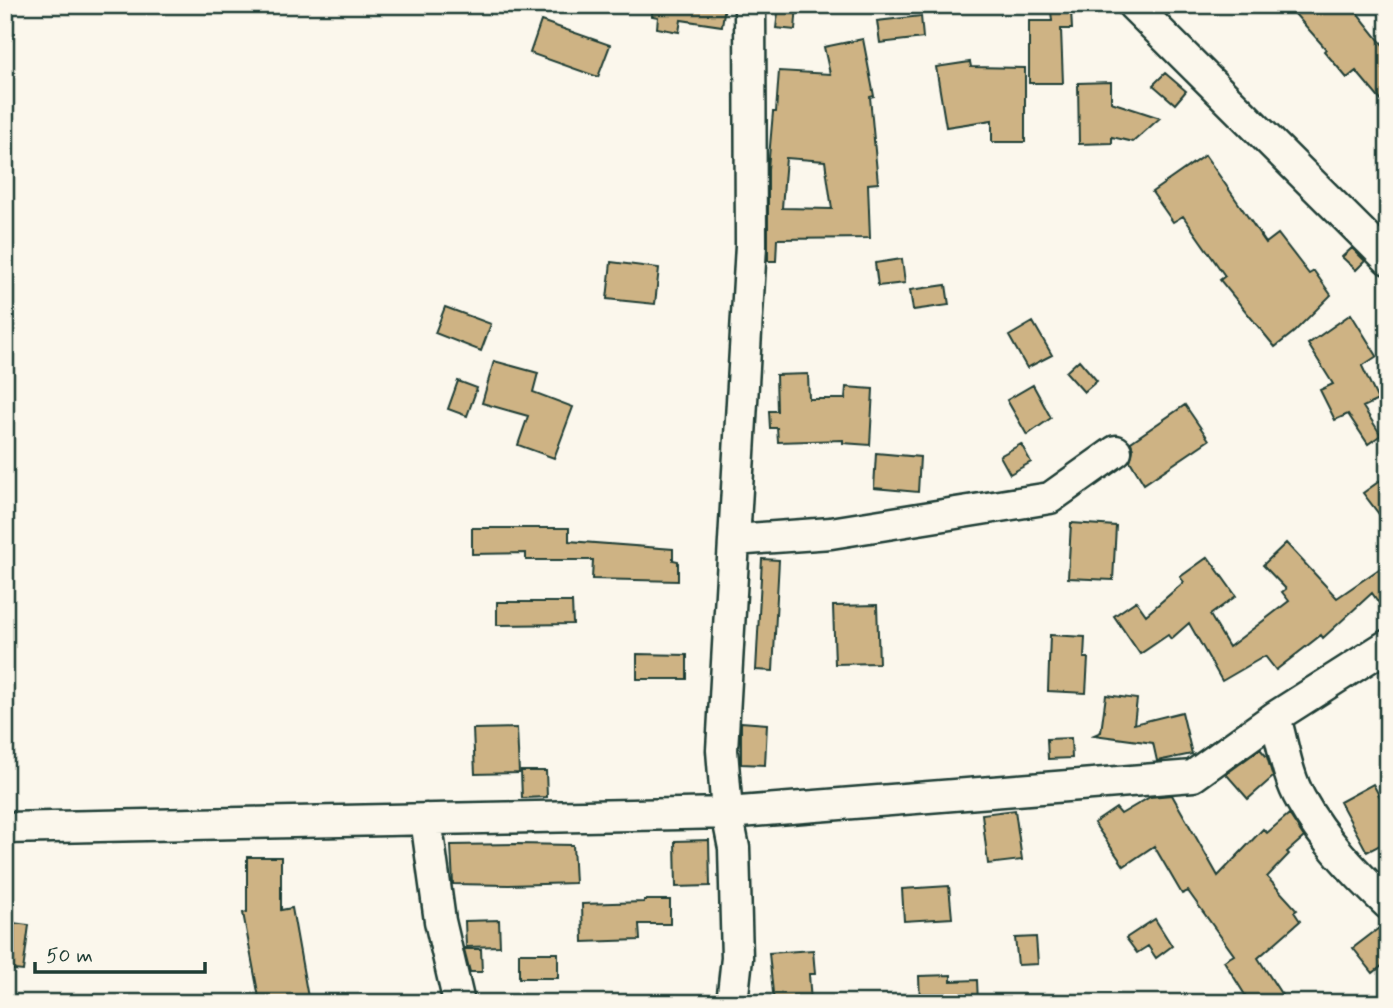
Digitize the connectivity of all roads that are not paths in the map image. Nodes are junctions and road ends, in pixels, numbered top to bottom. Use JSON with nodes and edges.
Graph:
{"nodes":[{"id":1,"x":750,"y":5,"type":"edge"},
{"id":2,"x":1133,"y":5,"type":"edge"},
{"id":3,"x":1388,"y":259,"type":"edge"},
{"id":4,"x":1116,"y":451,"type":"dead end"},
{"id":5,"x":734,"y":540,"type":"junction"},
{"id":6,"x":1388,"y":645,"type":"edge"},
{"id":7,"x":1275,"y":718,"type":"junction"},
{"id":8,"x":727,"y":813,"type":"junction"},
{"id":9,"x":426,"y":819,"type":"junction"},
{"id":10,"x":5,"y":828,"type":"edge"},
{"id":11,"x":1388,"y":904,"type":"edge"},
{"id":12,"x":459,"y":1003,"type":"edge"},
{"id":13,"x":732,"y":1003,"type":"edge"}],
"edges":[{"from":1,"to":5,"type":"street"},
{"from":2,"to":3,"type":"street"},
{"from":4,"to":5,"type":"street"},
{"from":5,"to":8,"type":"street"},
{"from":6,"to":7,"type":"street"},
{"from":7,"to":8,"type":"street"},
{"from":7,"to":11,"type":"street"},
{"from":8,"to":9,"type":"street"},
{"from":8,"to":13,"type":"street"},
{"from":9,"to":10,"type":"street"},
{"from":9,"to":12,"type":"street"}]}
